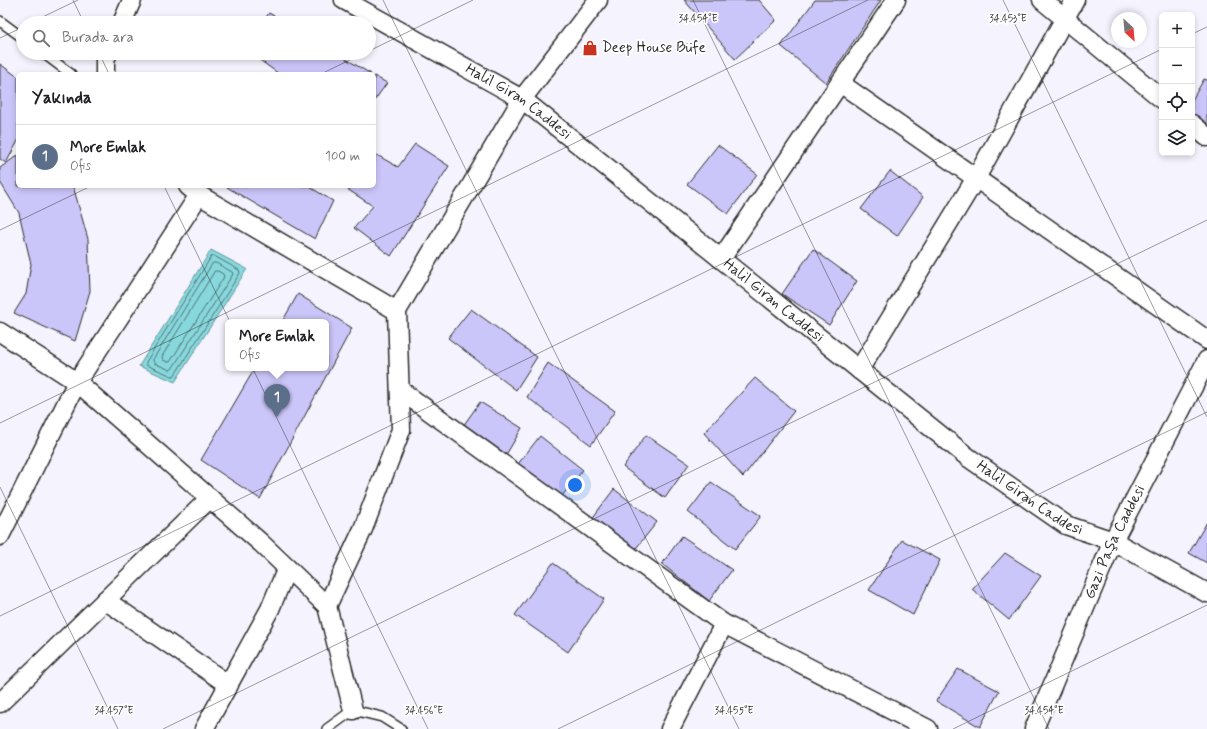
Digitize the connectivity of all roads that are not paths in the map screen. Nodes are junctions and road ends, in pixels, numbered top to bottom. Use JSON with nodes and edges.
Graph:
{"nodes":[{"id":1,"x":132,"y":0,"type":"edge"},
{"id":2,"x":344,"y":0,"type":"edge"},
{"id":3,"x":598,"y":0,"type":"edge"},
{"id":4,"x":896,"y":0,"type":"edge"},
{"id":5,"x":1042,"y":0,"type":"edge"},
{"id":6,"x":1075,"y":0,"type":"edge"},
{"id":7,"x":125,"y":16,"type":"edge"},
{"id":8,"x":373,"y":16,"type":"edge"},
{"id":9,"x":376,"y":18,"type":"edge"},
{"id":10,"x":1065,"y":19,"type":"junction"},
{"id":11,"x":0,"y":21,"type":"edge"},
{"id":12,"x":16,"y":33,"type":"edge"},
{"id":13,"x":53,"y":60,"type":"edge"},
{"id":14,"x":105,"y":60,"type":"edge"},
{"id":15,"x":69,"y":72,"type":"edge"},
{"id":16,"x":105,"y":72,"type":"edge"},
{"id":17,"x":840,"y":83,"type":"junction"},
{"id":18,"x":1159,"y":97,"type":"edge"},
{"id":19,"x":522,"y":99,"type":"junction"},
{"id":20,"x":1195,"y":127,"type":"edge"},
{"id":21,"x":1207,"y":137,"type":"edge"},
{"id":22,"x":976,"y":178,"type":"junction"},
{"id":23,"x":193,"y":191,"type":"edge"},
{"id":24,"x":721,"y":259,"type":"junction"},
{"id":25,"x":397,"y":311,"type":"junction"},
{"id":26,"x":0,"y":332,"type":"edge"},
{"id":27,"x":1207,"y":340,"type":"edge"},
{"id":28,"x":1207,"y":360,"type":"edge"},
{"id":29,"x":859,"y":370,"type":"junction"},
{"id":30,"x":76,"y":382,"type":"junction"},
{"id":31,"x":400,"y":390,"type":"junction"},
{"id":32,"x":210,"y":498,"type":"junction"},
{"id":33,"x":0,"y":536,"type":"edge"},
{"id":34,"x":1113,"y":541,"type":"junction"},
{"id":35,"x":287,"y":568,"type":"junction"},
{"id":36,"x":1207,"y":593,"type":"edge"},
{"id":37,"x":105,"y":600,"type":"junction"},
{"id":38,"x":327,"y":606,"type":"junction"},
{"id":39,"x":724,"y":624,"type":"junction"},
{"id":40,"x":229,"y":684,"type":"junction"},
{"id":41,"x":0,"y":702,"type":"edge"},
{"id":42,"x":353,"y":710,"type":"junction"},
{"id":43,"x":204,"y":729,"type":"edge"},
{"id":44,"x":327,"y":729,"type":"edge"},
{"id":45,"x":401,"y":729,"type":"edge"},
{"id":46,"x":670,"y":729,"type":"edge"},
{"id":47,"x":928,"y":729,"type":"edge"},
{"id":48,"x":1034,"y":729,"type":"edge"}],
"edges":[{"from":1,"to":7,"type":"street"},
{"from":2,"to":8,"type":"street","name":"Halil Giran Caddesi"},
{"from":3,"to":19,"type":"street"},
{"from":4,"to":17,"type":"street"},
{"from":5,"to":10,"type":"street"},
{"from":6,"to":10,"type":"street"},
{"from":9,"to":19,"type":"street","name":"Halil Giran Caddesi"},
{"from":10,"to":18,"type":"street"},
{"from":10,"to":22,"type":"street"},
{"from":11,"to":12,"type":"lane"},
{"from":13,"to":15,"type":"lane"},
{"from":14,"to":16,"type":"street"},
{"from":17,"to":22,"type":"street"},
{"from":17,"to":24,"type":"street"},
{"from":19,"to":24,"type":"street","name":"Halil Giran Caddesi"},
{"from":19,"to":25,"type":"street"},
{"from":20,"to":21,"type":"street"},
{"from":22,"to":27,"type":"street"},
{"from":22,"to":29,"type":"street"},
{"from":23,"to":25,"type":"street"},
{"from":23,"to":30,"type":"street"},
{"from":24,"to":29,"type":"street","name":"Halil Giran Caddesi"},
{"from":25,"to":31,"type":"street"},
{"from":26,"to":30,"type":"street"},
{"from":28,"to":34,"type":"street","name":"Gazi Paşa Caddesi"},
{"from":29,"to":34,"type":"street","name":"Halil Giran Caddesi"},
{"from":30,"to":32,"type":"street"},
{"from":30,"to":33,"type":"street"},
{"from":31,"to":38,"type":"street"},
{"from":31,"to":39,"type":"street"},
{"from":32,"to":35,"type":"street"},
{"from":32,"to":37,"type":"street"},
{"from":34,"to":36,"type":"street","name":"Halil Giran Caddesi"},
{"from":34,"to":48,"type":"street","name":"Gazi Paşa Caddesi"},
{"from":35,"to":38,"type":"street"},
{"from":35,"to":40,"type":"street"},
{"from":37,"to":40,"type":"street"},
{"from":37,"to":41,"type":"street"},
{"from":38,"to":42,"type":"street"},
{"from":39,"to":46,"type":"street"},
{"from":39,"to":47,"type":"street"},
{"from":40,"to":43,"type":"street"},
{"from":42,"to":44,"type":"lane"},
{"from":42,"to":45,"type":"lane"}]}
